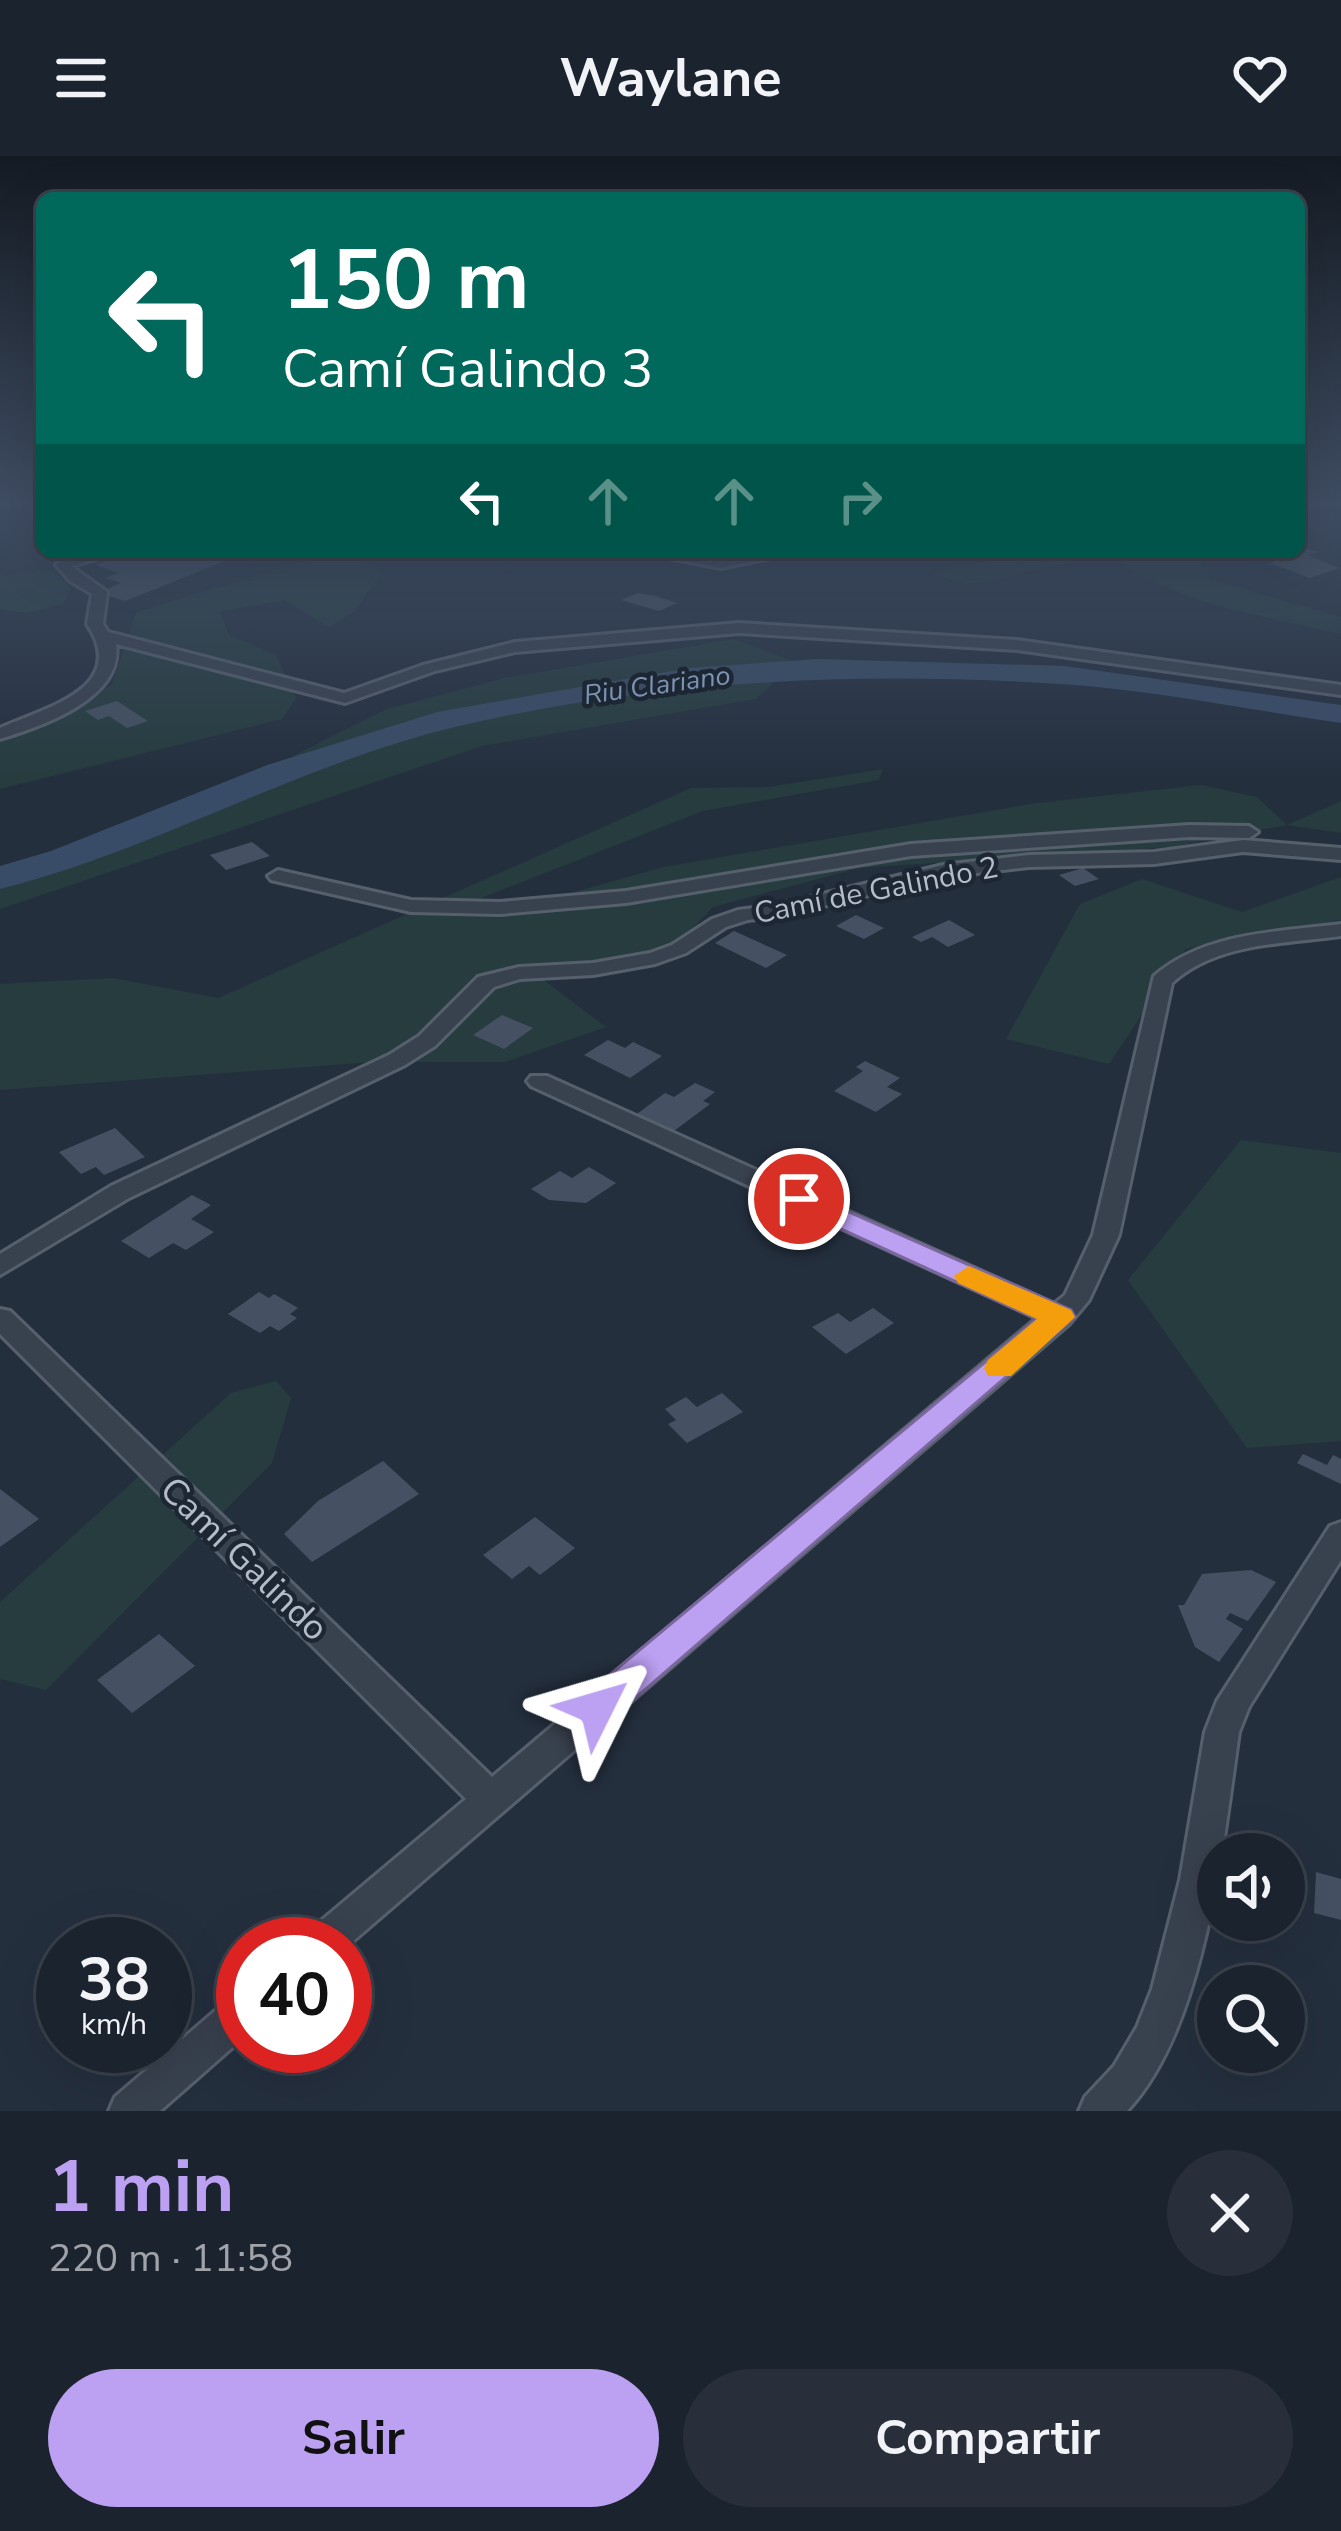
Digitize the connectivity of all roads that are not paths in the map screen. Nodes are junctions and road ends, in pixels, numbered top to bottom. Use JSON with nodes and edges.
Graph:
{"nodes":[{"id":1,"x":99,"y":595,"type":"edge"},
{"id":2,"x":108,"y":637,"type":"junction"},
{"id":3,"x":1341,"y":690,"type":"edge"},
{"id":4,"x":0,"y":734,"type":"edge"},
{"id":5,"x":1341,"y":842,"type":"edge"},
{"id":6,"x":1341,"y":854,"type":"edge"},
{"id":7,"x":278,"y":877,"type":"dead end"},
{"id":8,"x":1341,"y":930,"type":"edge"},
{"id":9,"x":539,"y":1081,"type":"dead end"},
{"id":10,"x":0,"y":1267,"type":"edge"},
{"id":11,"x":1060,"y":1317,"type":"junction"},
{"id":12,"x":0,"y":1318,"type":"edge"},
{"id":13,"x":1341,"y":1534,"type":"edge"},
{"id":14,"x":490,"y":1799,"type":"junction"},
{"id":15,"x":353,"y":1917,"type":"edge"},
{"id":16,"x":216,"y":2035,"type":"edge"},
{"id":17,"x":129,"y":2111,"type":"edge"},
{"id":18,"x":1099,"y":2111,"type":"edge"}],
"edges":[{"from":1,"to":2,"type":"street"},
{"from":2,"to":3,"type":"street"},
{"from":2,"to":4,"type":"street"},
{"from":5,"to":7,"type":"street"},
{"from":6,"to":10,"type":"street","name":"Camí de Galindo 2"},
{"from":8,"to":11,"type":"street"},
{"from":9,"to":11,"type":"street"},
{"from":11,"to":14,"type":"street"},
{"from":12,"to":14,"type":"street","name":"Camí Galindo"},
{"from":13,"to":18,"type":"street"},
{"from":14,"to":15,"type":"street"},
{"from":16,"to":17,"type":"street"}]}
